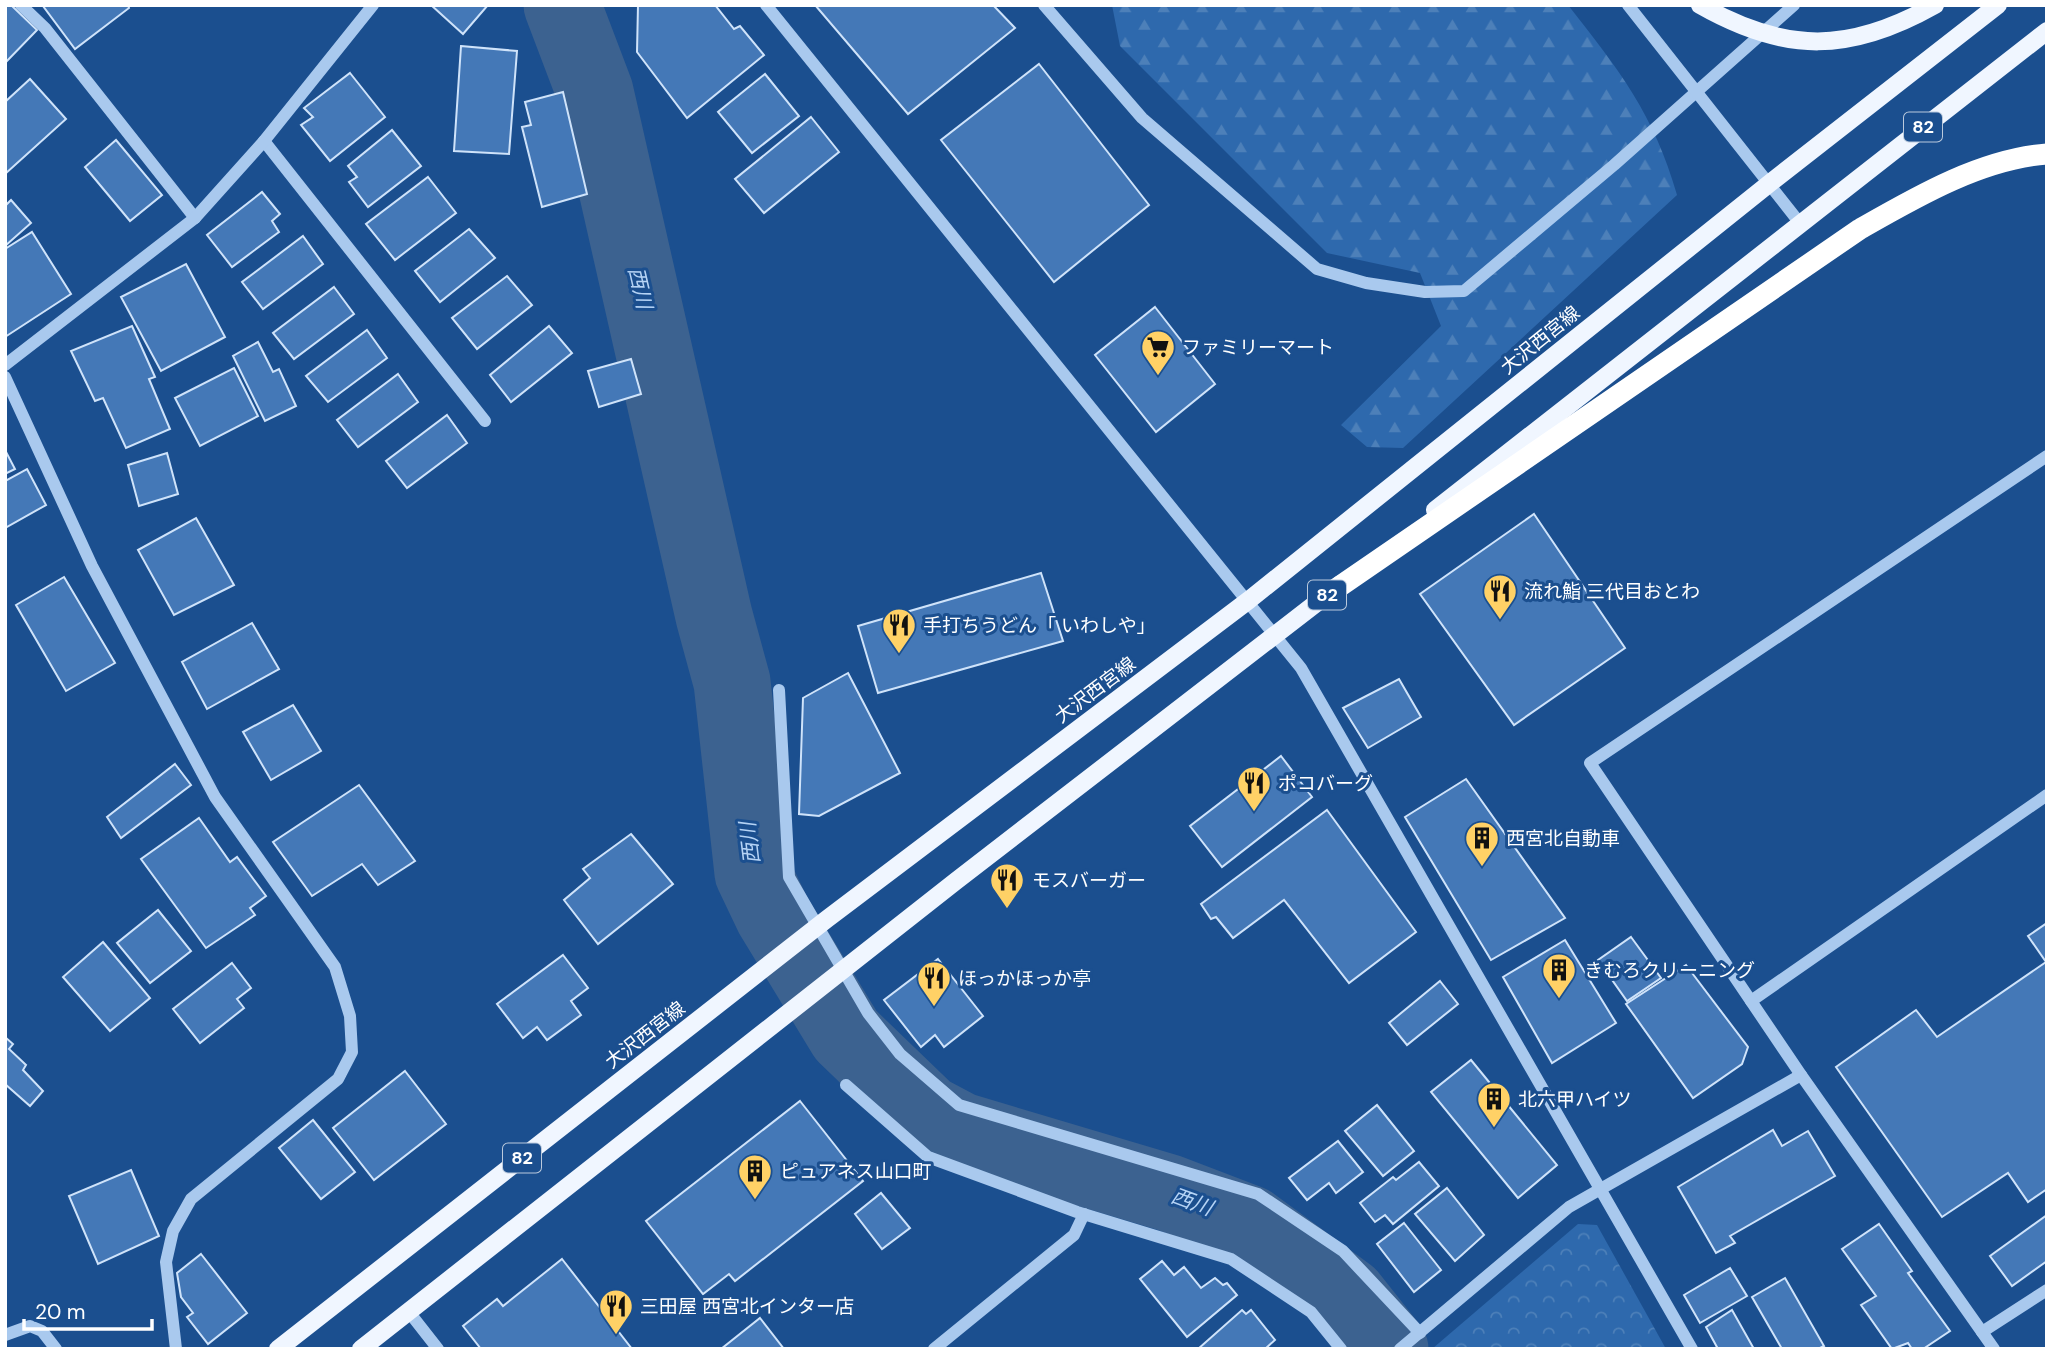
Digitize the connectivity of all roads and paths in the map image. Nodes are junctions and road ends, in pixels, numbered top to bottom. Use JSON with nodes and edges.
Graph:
{"nodes":[{"id":1,"x":21,"y":5,"type":"edge"},
{"id":2,"x":373,"y":5,"type":"edge"},
{"id":3,"x":766,"y":5,"type":"edge"},
{"id":4,"x":1044,"y":5,"type":"edge"},
{"id":5,"x":1628,"y":5,"type":"edge"},
{"id":6,"x":1700,"y":5,"type":"edge"},
{"id":7,"x":1794,"y":5,"type":"edge"},
{"id":8,"x":1935,"y":5,"type":"edge"},
{"id":9,"x":1998,"y":5,"type":"edge"},
{"id":10,"x":2047,"y":32,"type":"edge"},
{"id":11,"x":264,"y":141,"type":"junction"},
{"id":12,"x":2047,"y":154,"type":"edge"},
{"id":13,"x":1770,"y":183,"type":"junction"},
{"id":14,"x":195,"y":218,"type":"junction"},
{"id":15,"x":1800,"y":222,"type":"junction"},
{"id":16,"x":5,"y":365,"type":"edge"},
{"id":17,"x":5,"y":377,"type":"edge"},
{"id":18,"x":485,"y":422,"type":"dead end"},
{"id":19,"x":2047,"y":456,"type":"edge"},
{"id":20,"x":1332,"y":591,"type":"junction"},
{"id":21,"x":1249,"y":600,"type":"junction"},
{"id":22,"x":1275,"y":636,"type":"junction"},
{"id":23,"x":779,"y":690,"type":"dead end"},
{"id":24,"x":2047,"y":795,"type":"edge"},
{"id":25,"x":1751,"y":1001,"type":"junction"},
{"id":26,"x":1801,"y":1075,"type":"junction"},
{"id":27,"x":846,"y":1085,"type":"dead end"},
{"id":28,"x":1603,"y":1190,"type":"junction"},
{"id":29,"x":1084,"y":1214,"type":"junction"},
{"id":30,"x":2047,"y":1290,"type":"edge"},
{"id":31,"x":409,"y":1312,"type":"junction"},
{"id":32,"x":1420,"y":1332,"type":"junction"},
{"id":33,"x":1982,"y":1332,"type":"junction"},
{"id":34,"x":5,"y":1335,"type":"edge"},
{"id":35,"x":1404,"y":1346,"type":"edge"},
{"id":36,"x":56,"y":1349,"type":"edge"},
{"id":37,"x":176,"y":1349,"type":"edge"},
{"id":38,"x":278,"y":1349,"type":"edge"},
{"id":39,"x":361,"y":1349,"type":"edge"},
{"id":40,"x":438,"y":1349,"type":"edge"},
{"id":41,"x":934,"y":1349,"type":"edge"},
{"id":42,"x":1341,"y":1349,"type":"edge"},
{"id":43,"x":1692,"y":1349,"type":"edge"},
{"id":44,"x":1994,"y":1349,"type":"edge"}],
"edges":[{"from":1,"to":14,"type":"street"},
{"from":2,"to":11,"type":"street"},
{"from":3,"to":21,"type":"street"},
{"from":4,"to":7,"type":"street"},
{"from":5,"to":13,"type":"street"},
{"from":6,"to":8,"type":"main road"},
{"from":9,"to":13,"type":"main road","name":"大沢西宮線","number":"82"},
{"from":10,"to":15,"type":"main road","number":"82"},
{"from":11,"to":14,"type":"street"},
{"from":11,"to":18,"type":"street"},
{"from":12,"to":20,"type":"highway"},
{"from":13,"to":15,"type":"street"},
{"from":13,"to":21,"type":"main road","name":"大沢西宮線","number":"82"},
{"from":14,"to":16,"type":"street"},
{"from":15,"to":20,"type":"main road","number":"82"},
{"from":17,"to":37,"type":"street"},
{"from":19,"to":25,"type":"street"},
{"from":20,"to":22,"type":"main road","number":"82"},
{"from":21,"to":22,"type":"street"},
{"from":21,"to":38,"type":"main road","name":"大沢西宮線","number":"82"},
{"from":22,"to":28,"type":"street"},
{"from":22,"to":31,"type":"main road","number":"82"},
{"from":23,"to":32,"type":"street"},
{"from":24,"to":25,"type":"street"},
{"from":25,"to":26,"type":"street"},
{"from":26,"to":28,"type":"street"},
{"from":26,"to":33,"type":"street"},
{"from":27,"to":29,"type":"street"},
{"from":28,"to":32,"type":"street"},
{"from":28,"to":43,"type":"street"},
{"from":29,"to":41,"type":"street"},
{"from":29,"to":42,"type":"street"},
{"from":30,"to":33,"type":"street"},
{"from":31,"to":39,"type":"main road","number":"82"},
{"from":31,"to":40,"type":"street"},
{"from":32,"to":35,"type":"street"},
{"from":33,"to":44,"type":"street"},
{"from":34,"to":36,"type":"street"}]}
